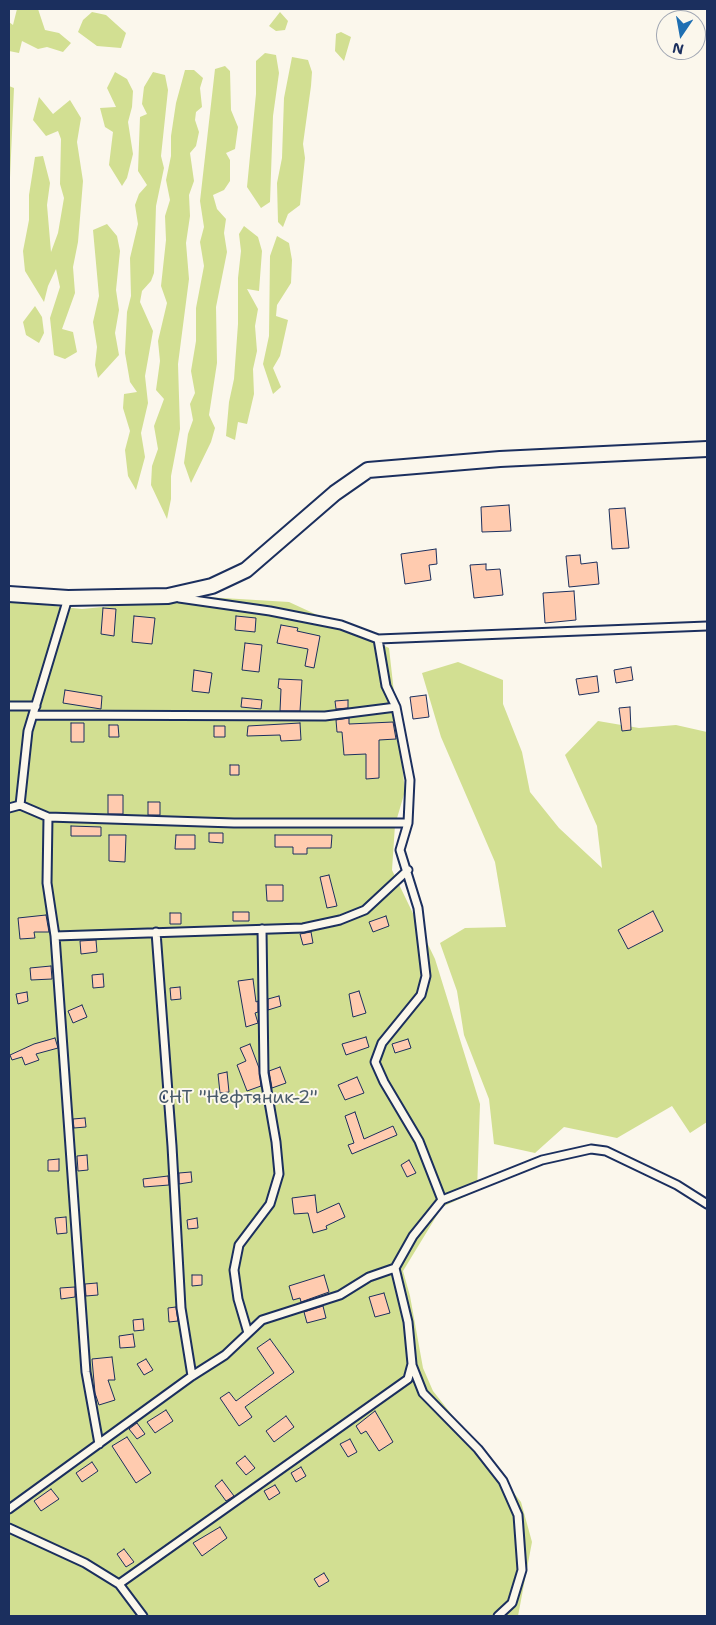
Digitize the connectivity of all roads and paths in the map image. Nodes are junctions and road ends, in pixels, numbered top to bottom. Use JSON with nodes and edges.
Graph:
{"nodes":[{"id":1,"x":707,"y":448,"type":"edge"},
{"id":2,"x":9,"y":594,"type":"edge"},
{"id":3,"x":168,"y":596,"type":"junction"},
{"id":4,"x":68,"y":598,"type":"junction"},
{"id":5,"x":707,"y":626,"type":"edge"},
{"id":6,"x":378,"y":639,"type":"junction"},
{"id":7,"x":9,"y":706,"type":"edge"},
{"id":8,"x":36,"y":706,"type":"junction"},
{"id":9,"x":396,"y":707,"type":"junction"},
{"id":10,"x":33,"y":715,"type":"junction"},
{"id":11,"x":20,"y":805,"type":"junction"},
{"id":12,"x":9,"y":808,"type":"edge"},
{"id":13,"x":48,"y":817,"type":"junction"},
{"id":14,"x":408,"y":823,"type":"junction"},
{"id":15,"x":408,"y":870,"type":"junction"},
{"id":16,"x":262,"y":929,"type":"junction"},
{"id":17,"x":156,"y":932,"type":"junction"},
{"id":18,"x":55,"y":936,"type":"junction"},
{"id":19,"x":442,"y":1200,"type":"junction"},
{"id":20,"x":707,"y":1204,"type":"edge"},
{"id":21,"x":395,"y":1268,"type":"junction"},
{"id":22,"x":248,"y":1333,"type":"junction"},
{"id":23,"x":412,"y":1364,"type":"junction"},
{"id":24,"x":192,"y":1376,"type":"junction"},
{"id":25,"x":99,"y":1444,"type":"junction"},
{"id":26,"x":9,"y":1509,"type":"edge"},
{"id":27,"x":9,"y":1528,"type":"edge"},
{"id":28,"x":118,"y":1584,"type":"junction"},
{"id":29,"x":143,"y":1616,"type":"edge"},
{"id":30,"x":498,"y":1616,"type":"edge"}],
"edges":[{"from":1,"to":3,"type":"street"},
{"from":2,"to":4,"type":"street"},
{"from":3,"to":4,"type":"street"},
{"from":3,"to":6,"type":"lane"},
{"from":4,"to":8,"type":"lane"},
{"from":5,"to":6,"type":"lane"},
{"from":6,"to":9,"type":"lane"},
{"from":7,"to":8,"type":"lane"},
{"from":8,"to":10,"type":"lane"},
{"from":9,"to":10,"type":"lane"},
{"from":9,"to":14,"type":"lane"},
{"from":10,"to":11,"type":"lane"},
{"from":11,"to":12,"type":"lane"},
{"from":11,"to":13,"type":"lane"},
{"from":13,"to":14,"type":"lane"},
{"from":13,"to":18,"type":"lane"},
{"from":14,"to":15,"type":"lane"},
{"from":15,"to":16,"type":"lane"},
{"from":15,"to":19,"type":"lane"},
{"from":16,"to":17,"type":"lane"},
{"from":16,"to":22,"type":"lane"},
{"from":17,"to":18,"type":"lane"},
{"from":17,"to":24,"type":"lane"},
{"from":18,"to":25,"type":"lane"},
{"from":19,"to":20,"type":"lane"},
{"from":19,"to":21,"type":"lane"},
{"from":21,"to":22,"type":"lane"},
{"from":21,"to":23,"type":"lane"},
{"from":22,"to":24,"type":"lane"},
{"from":23,"to":28,"type":"lane"},
{"from":23,"to":30,"type":"lane"},
{"from":24,"to":25,"type":"lane"},
{"from":25,"to":26,"type":"lane"},
{"from":27,"to":28,"type":"lane"},
{"from":28,"to":29,"type":"lane"}]}
